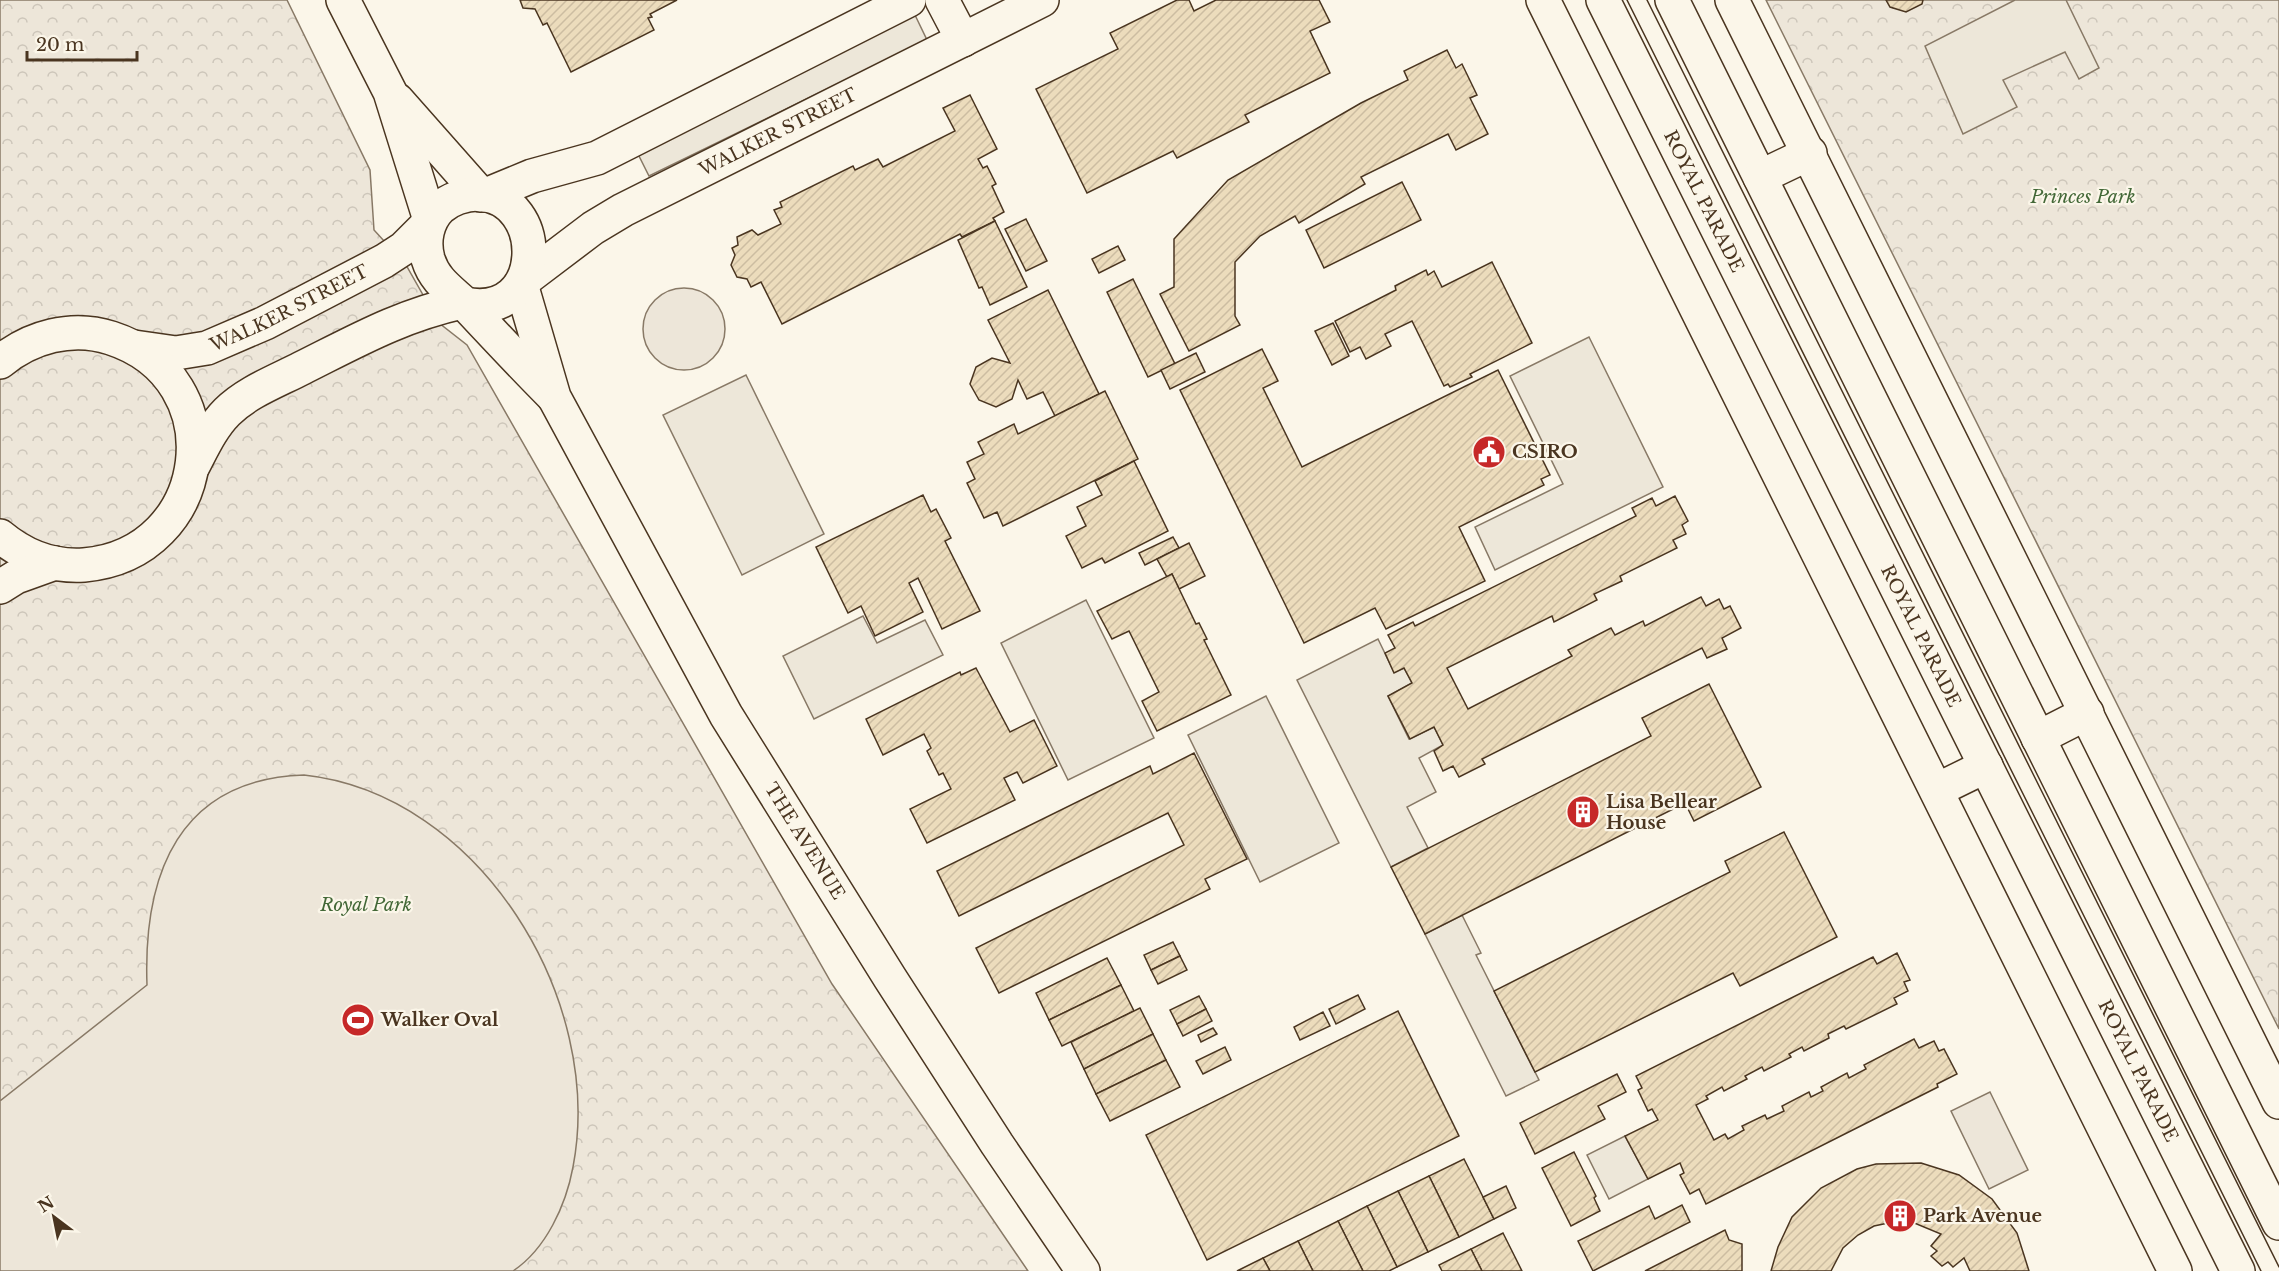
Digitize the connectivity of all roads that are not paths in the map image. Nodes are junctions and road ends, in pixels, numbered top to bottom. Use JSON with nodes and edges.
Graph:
{"nodes":[{"id":1,"x":343,"y":0,"type":"edge"},
{"id":2,"x":909,"y":0,"type":"edge"},
{"id":3,"x":942,"y":0,"type":"edge"},
{"id":4,"x":1042,"y":0,"type":"edge"},
{"id":5,"x":1543,"y":0,"type":"edge"},
{"id":6,"x":1604,"y":0,"type":"edge"},
{"id":7,"x":1672,"y":0,"type":"edge"},
{"id":8,"x":1732,"y":0,"type":"edge"},
{"id":9,"x":963,"y":40,"type":"junction"},
{"id":10,"x":390,"y":92,"type":"junction"},
{"id":11,"x":1810,"y":153,"type":"junction"},
{"id":12,"x":1760,"y":177,"type":"junction"},
{"id":13,"x":484,"y":195,"type":"junction"},
{"id":14,"x":430,"y":221,"type":"junction"},
{"id":15,"x":522,"y":283,"type":"junction"},
{"id":16,"x":463,"y":303,"type":"junction"},
{"id":17,"x":133,"y":346,"type":"junction"},
{"id":18,"x":0,"y":362,"type":"edge"},
{"id":19,"x":554,"y":397,"type":"junction"},
{"id":20,"x":192,"y":467,"type":"junction"},
{"id":21,"x":0,"y":536,"type":"edge"},
{"id":22,"x":55,"y":563,"type":"junction"},
{"id":23,"x":0,"y":587,"type":"edge"},
{"id":24,"x":2087,"y":713,"type":"junction"},
{"id":25,"x":2038,"y":738,"type":"junction"},
{"id":26,"x":1986,"y":766,"type":"junction"},
{"id":27,"x":1937,"y":790,"type":"junction"},
{"id":28,"x":2279,"y":1102,"type":"edge"},
{"id":29,"x":2279,"y":1223,"type":"edge"},
{"id":30,"x":1083,"y":1271,"type":"edge"},
{"id":31,"x":2175,"y":1271,"type":"edge"},
{"id":32,"x":2238,"y":1271,"type":"edge"}],
"edges":[{"from":1,"to":10,"type":"main road"},
{"from":2,"to":13,"type":"main road"},
{"from":3,"to":9,"type":"main road"},
{"from":4,"to":9,"type":"main road","name":"WALKER STREET"},
{"from":5,"to":27,"type":"main road"},
{"from":6,"to":26,"type":"main road","name":"ROYAL PARADE"},
{"from":7,"to":12,"type":"main road"},
{"from":8,"to":11,"type":"main road"},
{"from":9,"to":15,"type":"main road","name":"WALKER STREET"},
{"from":10,"to":13,"type":"main road"},
{"from":10,"to":14,"type":"main road"},
{"from":11,"to":12,"type":"main road"},
{"from":11,"to":24,"type":"main road"},
{"from":12,"to":25,"type":"main road"},
{"from":13,"to":14,"type":"main road"},
{"from":13,"to":15,"type":"main road"},
{"from":14,"to":16,"type":"main road"},
{"from":14,"to":17,"type":"main road","name":"WALKER STREET"},
{"from":15,"to":16,"type":"main road"},
{"from":15,"to":19,"type":"main road","name":"THE AVENUE"},
{"from":16,"to":19,"type":"main road","name":"THE AVENUE"},
{"from":16,"to":20,"type":"main road"},
{"from":17,"to":18,"type":"main road"},
{"from":17,"to":20,"type":"main road"},
{"from":19,"to":30,"type":"main road","name":"THE AVENUE"},
{"from":20,"to":22,"type":"main road"},
{"from":21,"to":22,"type":"main road"},
{"from":22,"to":23,"type":"main road"},
{"from":24,"to":25,"type":"main road"},
{"from":24,"to":28,"type":"main road"},
{"from":25,"to":29,"type":"main road"},
{"from":26,"to":27,"type":"main road"},
{"from":26,"to":32,"type":"main road","name":"ROYAL PARADE"},
{"from":27,"to":31,"type":"main road"}]}
